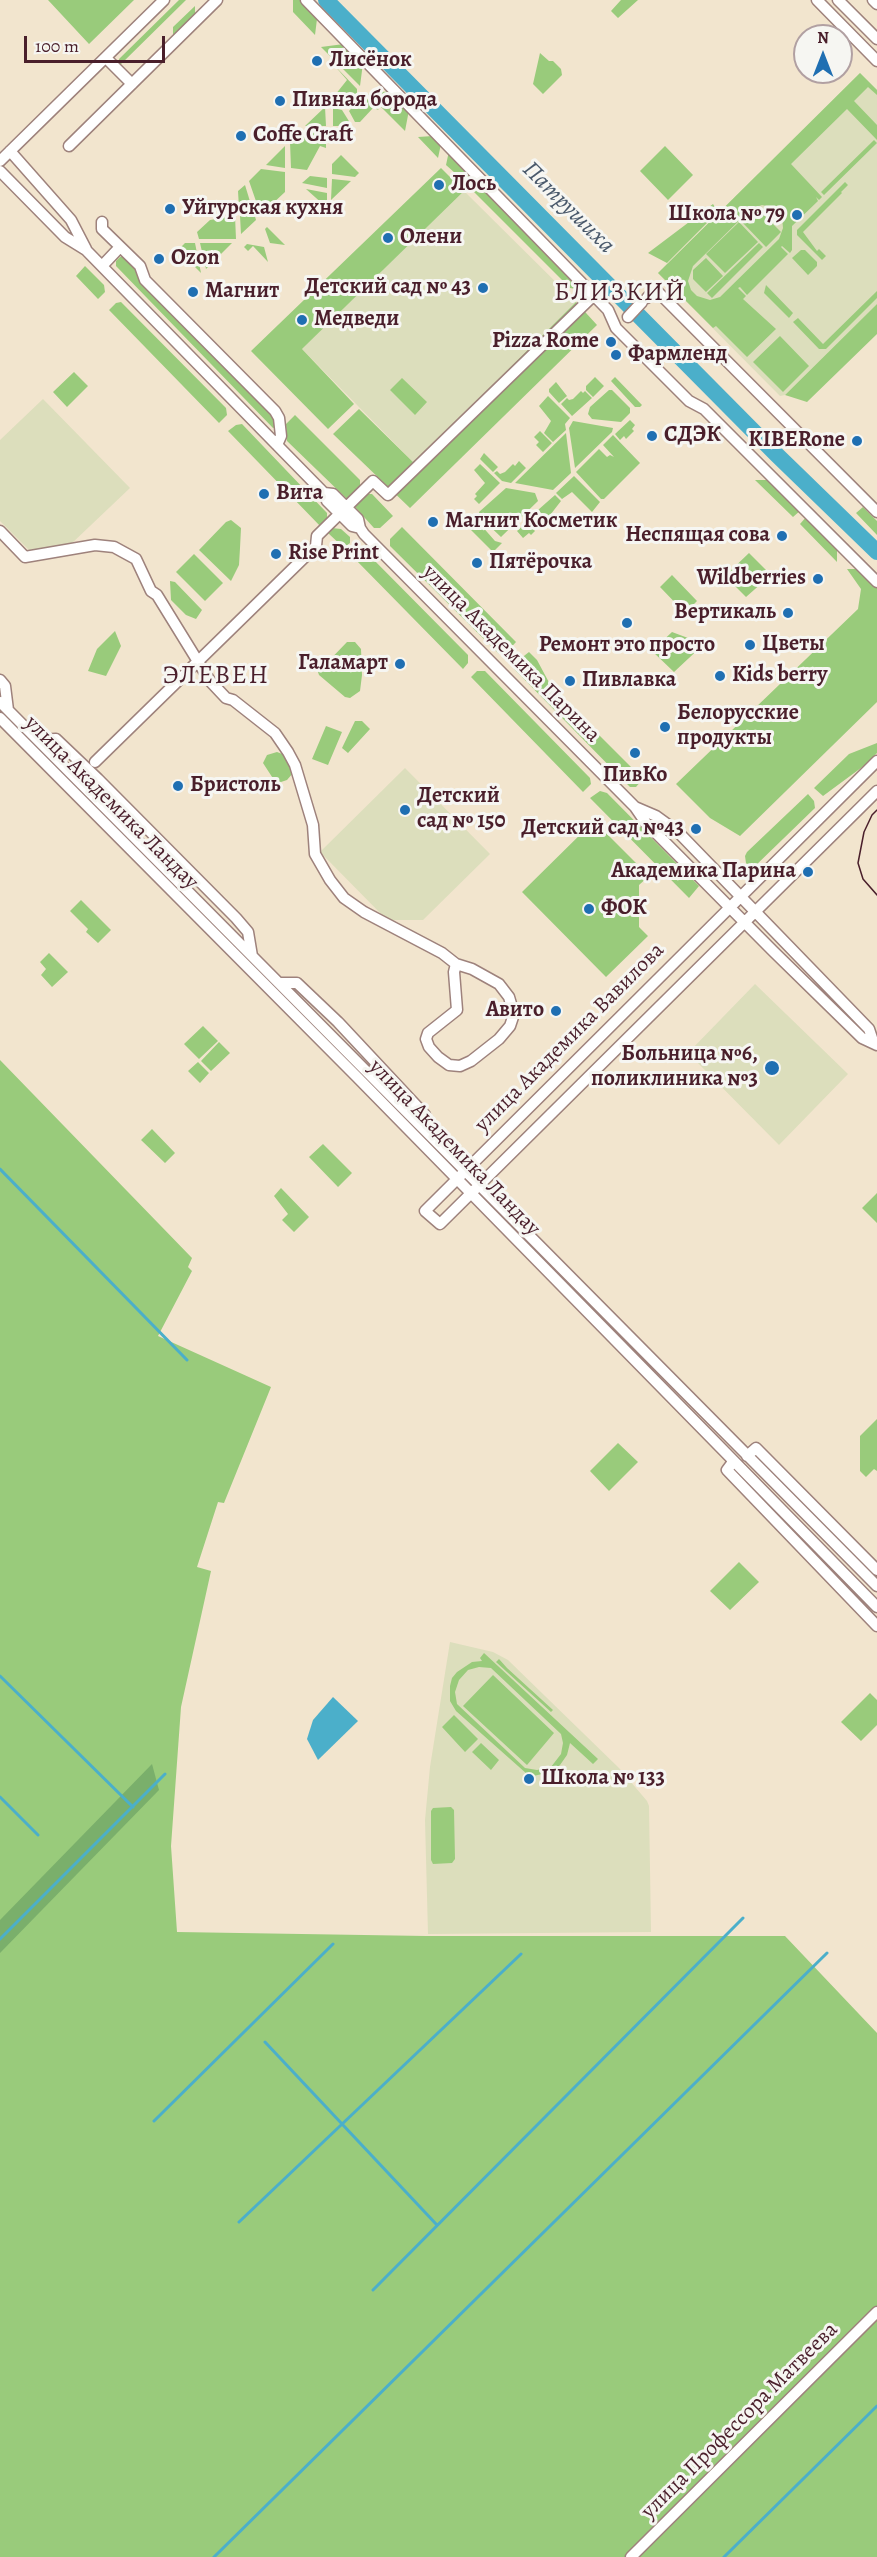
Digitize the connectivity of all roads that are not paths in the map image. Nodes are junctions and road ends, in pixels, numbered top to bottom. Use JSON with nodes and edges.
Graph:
{"nodes":[{"id":1,"x":164,"y":0,"type":"edge"},
{"id":2,"x":217,"y":0,"type":"edge"},
{"id":3,"x":306,"y":0,"type":"edge"},
{"id":4,"x":817,"y":0,"type":"edge"},
{"id":5,"x":838,"y":0,"type":"edge"},
{"id":6,"x":873,"y":0,"type":"edge"},
{"id":7,"x":877,"y":4,"type":"edge"},
{"id":8,"x":877,"y":39,"type":"edge"},
{"id":9,"x":106,"y":58,"type":"junction"},
{"id":10,"x":877,"y":61,"type":"edge"},
{"id":11,"x":132,"y":84,"type":"junction"},
{"id":12,"x":69,"y":146,"type":"dead end"},
{"id":13,"x":10,"y":151,"type":"junction"},
{"id":14,"x":0,"y":161,"type":"edge"},
{"id":15,"x":0,"y":171,"type":"edge"},
{"id":16,"x":102,"y":222,"type":"dead end"},
{"id":17,"x":120,"y":247,"type":"junction"},
{"id":18,"x":86,"y":250,"type":"junction"},
{"id":19,"x":102,"y":266,"type":"junction"},
{"id":20,"x":593,"y":296,"type":"junction"},
{"id":21,"x":622,"y":323,"type":"junction"},
{"id":22,"x":277,"y":445,"type":"junction"},
{"id":23,"x":343,"y":511,"type":"junction"},
{"id":24,"x":877,"y":512,"type":"edge"},
{"id":25,"x":0,"y":531,"type":"edge"},
{"id":26,"x":877,"y":582,"type":"edge"},
{"id":27,"x":198,"y":661,"type":"junction"},
{"id":28,"x":0,"y":680,"type":"edge"},
{"id":29,"x":0,"y":702,"type":"edge"},
{"id":30,"x":4,"y":714,"type":"edge"},
{"id":31,"x":38,"y":740,"type":"junction"},
{"id":32,"x":877,"y":761,"type":"edge"},
{"id":33,"x":95,"y":762,"type":"dead end"},
{"id":34,"x":877,"y":791,"type":"edge"},
{"id":35,"x":635,"y":807,"type":"junction"},
{"id":36,"x":740,"y":896,"type":"junction"},
{"id":37,"x":729,"y":906,"type":"junction"},
{"id":38,"x":755,"y":911,"type":"junction"},
{"id":39,"x":744,"y":921,"type":"junction"},
{"id":40,"x":252,"y":956,"type":"junction"},
{"id":41,"x":456,"y":964,"type":"junction"},
{"id":42,"x":875,"y":1043,"type":"edge"},
{"id":43,"x":461,"y":1175,"type":"junction"},
{"id":44,"x":475,"y":1189,"type":"junction"},
{"id":45,"x":747,"y":1456,"type":"junction"},
{"id":46,"x":730,"y":1466,"type":"junction"},
{"id":47,"x":877,"y":1570,"type":"edge"},
{"id":48,"x":877,"y":1586,"type":"edge"},
{"id":49,"x":877,"y":1607,"type":"edge"},
{"id":50,"x":877,"y":1626,"type":"edge"},
{"id":51,"x":877,"y":2312,"type":"edge"},
{"id":52,"x":631,"y":2557,"type":"edge"}],
"edges":[{"from":1,"to":9,"type":"street"},
{"from":2,"to":11,"type":"street"},
{"from":3,"to":20,"type":"street"},
{"from":4,"to":10,"type":"street"},
{"from":5,"to":8,"type":"street"},
{"from":6,"to":7,"type":"street"},
{"from":9,"to":11,"type":"street"},
{"from":9,"to":13,"type":"street"},
{"from":11,"to":12,"type":"street"},
{"from":13,"to":14,"type":"street"},
{"from":13,"to":18,"type":"street","name":"улица Академика Парина"},
{"from":15,"to":18,"type":"street","name":"улица Академика Парина"},
{"from":16,"to":17,"type":"street"},
{"from":17,"to":19,"type":"street"},
{"from":17,"to":22,"type":"street"},
{"from":18,"to":19,"type":"street","name":"улица Академика Парина"},
{"from":19,"to":22,"type":"street","name":"улица Академика Парина"},
{"from":20,"to":21,"type":"street"},
{"from":20,"to":23,"type":"street"},
{"from":21,"to":24,"type":"street"},
{"from":21,"to":26,"type":"street"},
{"from":22,"to":23,"type":"street","name":"улица Академика Парина"},
{"from":23,"to":27,"type":"street"},
{"from":23,"to":35,"type":"street","name":"улица Академика Парина"},
{"from":25,"to":27,"type":"street"},
{"from":27,"to":33,"type":"street"},
{"from":27,"to":41,"type":"street"},
{"from":28,"to":30,"type":"street"},
{"from":29,"to":30,"type":"street","name":"улица Академика Ландау"},
{"from":30,"to":31,"type":"street","name":"улица Академика Ландау"},
{"from":30,"to":43,"type":"street","name":"улица Академика Ландау"},
{"from":31,"to":40,"type":"street","name":"улица Академика Ландау"},
{"from":31,"to":40,"type":"street"},
{"from":32,"to":36,"type":"street","name":"улица Академика Вавилова"},
{"from":34,"to":38,"type":"street","name":"улица Академика Вавилова"},
{"from":35,"to":36,"type":"street","name":"улица Академика Парина"},
{"from":35,"to":37,"type":"street","name":"улица Академика Парина"},
{"from":36,"to":37,"type":"street","name":"улица Академика Вавилова"},
{"from":36,"to":38,"type":"street","name":"улица Академика Парина"},
{"from":37,"to":39,"type":"street","name":"улица Академика Парина"},
{"from":37,"to":43,"type":"street","name":"улица Академика Вавилова"},
{"from":38,"to":39,"type":"street","name":"улица Академика Вавилова"},
{"from":38,"to":42,"type":"street","name":"улица Академика Парина"},
{"from":39,"to":42,"type":"street","name":"улица Академика Парина"},
{"from":39,"to":44,"type":"street","name":"улица Академика Вавилова"},
{"from":40,"to":43,"type":"street","name":"улица Академика Ландау"},
{"from":41,"to":41,"type":"street"},
{"from":43,"to":44,"type":"street","name":"улица Академика Ландау"},
{"from":43,"to":44,"type":"street","name":"улица Академика Вавилова"},
{"from":44,"to":45,"type":"street","name":"улица Академика Ландау"},
{"from":44,"to":46,"type":"street","name":"улица Академика Ландау"},
{"from":45,"to":47,"type":"street"},
{"from":45,"to":48,"type":"street","name":"улица Академика Ландау"},
{"from":46,"to":49,"type":"street","name":"улица Академика Ландау"},
{"from":46,"to":50,"type":"street"},
{"from":51,"to":52,"type":"street","name":"улица Профессора Матвеева"}]}
